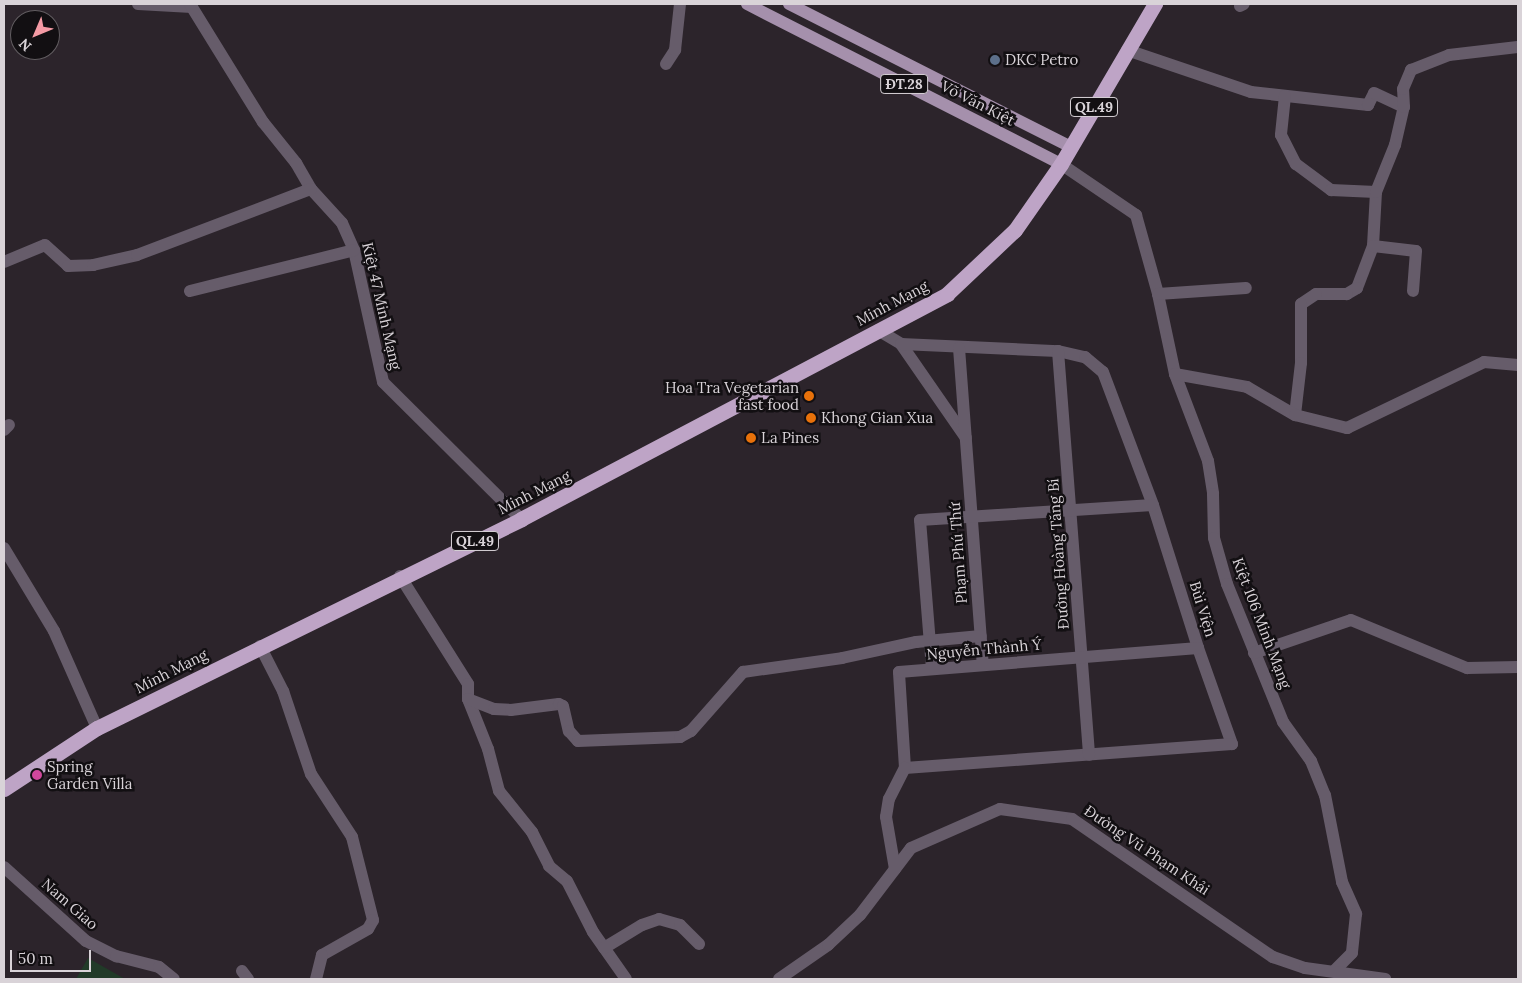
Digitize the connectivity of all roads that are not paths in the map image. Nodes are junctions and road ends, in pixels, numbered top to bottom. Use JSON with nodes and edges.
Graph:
{"nodes":[{"id":1,"x":138,"y":4,"type":"edge"},
{"id":2,"x":680,"y":4,"type":"edge"},
{"id":3,"x":747,"y":4,"type":"edge"},
{"id":4,"x":789,"y":4,"type":"edge"},
{"id":5,"x":1155,"y":4,"type":"edge"},
{"id":6,"x":191,"y":5,"type":"edge"},
{"id":7,"x":771,"y":9,"type":"edge"},
{"id":8,"x":1518,"y":47,"type":"edge"},
{"id":9,"x":1127,"y":50,"type":"junction"},
{"id":10,"x":666,"y":64,"type":"dead end"},
{"id":11,"x":1285,"y":96,"type":"junction"},
{"id":12,"x":1404,"y":107,"type":"junction"},
{"id":13,"x":1071,"y":147,"type":"junction"},
{"id":14,"x":1061,"y":164,"type":"junction"},
{"id":15,"x":311,"y":189,"type":"junction"},
{"id":16,"x":1376,"y":192,"type":"junction"},
{"id":17,"x":1373,"y":246,"type":"junction"},
{"id":18,"x":354,"y":250,"type":"junction"},
{"id":19,"x":4,"y":262,"type":"edge"},
{"id":20,"x":1246,"y":288,"type":"dead end"},
{"id":21,"x":190,"y":291,"type":"dead end"},
{"id":22,"x":1413,"y":291,"type":"dead end"},
{"id":23,"x":1158,"y":294,"type":"junction"},
{"id":24,"x":878,"y":330,"type":"junction"},
{"id":25,"x":901,"y":344,"type":"junction"},
{"id":26,"x":959,"y":348,"type":"junction"},
{"id":27,"x":1058,"y":351,"type":"junction"},
{"id":28,"x":1518,"y":365,"type":"edge"},
{"id":29,"x":1175,"y":374,"type":"junction"},
{"id":30,"x":1295,"y":415,"type":"junction"},
{"id":31,"x":966,"y":438,"type":"junction"},
{"id":32,"x":1153,"y":505,"type":"junction"},
{"id":33,"x":1070,"y":511,"type":"junction"},
{"id":34,"x":972,"y":517,"type":"junction"},
{"id":35,"x":521,"y":519,"type":"junction"},
{"id":36,"x":4,"y":548,"type":"edge"},
{"id":37,"x":400,"y":576,"type":"junction"},
{"id":38,"x":981,"y":636,"type":"junction"},
{"id":39,"x":930,"y":641,"type":"junction"},
{"id":40,"x":260,"y":646,"type":"junction"},
{"id":41,"x":1198,"y":648,"type":"junction"},
{"id":42,"x":1254,"y":653,"type":"junction"},
{"id":43,"x":1082,"y":658,"type":"junction"},
{"id":44,"x":983,"y":665,"type":"junction"},
{"id":45,"x":1518,"y":666,"type":"edge"},
{"id":46,"x":932,"y":669,"type":"junction"},
{"id":47,"x":468,"y":699,"type":"junction"},
{"id":48,"x":97,"y":728,"type":"junction"},
{"id":49,"x":1089,"y":755,"type":"junction"},
{"id":50,"x":905,"y":768,"type":"junction"},
{"id":51,"x":4,"y":789,"type":"edge"},
{"id":52,"x":4,"y":867,"type":"edge"},
{"id":53,"x":894,"y":869,"type":"junction"},
{"id":54,"x":699,"y":944,"type":"dead end"},
{"id":55,"x":604,"y":948,"type":"junction"},
{"id":56,"x":1335,"y":975,"type":"edge"},
{"id":57,"x":174,"y":979,"type":"edge"},
{"id":58,"x":316,"y":979,"type":"edge"},
{"id":59,"x":626,"y":979,"type":"edge"},
{"id":60,"x":779,"y":979,"type":"edge"},
{"id":61,"x":1385,"y":979,"type":"edge"}],
"edges":[{"from":1,"to":6,"type":"street"},
{"from":2,"to":10,"type":"street"},
{"from":3,"to":7,"type":"main road","name":"Võ Văn Kiệt","number":"ĐT.28"},
{"from":4,"to":13,"type":"main road","name":"Võ Văn Kiệt","number":"ĐT.28"},
{"from":5,"to":9,"type":"highway","number":"QL.49"},
{"from":6,"to":15,"type":"street","name":"Kiệt 47 Minh Mạng"},
{"from":7,"to":14,"type":"main road","name":"Võ Văn Kiệt","number":"ĐT.28"},
{"from":8,"to":12,"type":"street"},
{"from":9,"to":11,"type":"street"},
{"from":9,"to":13,"type":"highway","number":"QL.49"},
{"from":11,"to":12,"type":"street"},
{"from":11,"to":16,"type":"street"},
{"from":12,"to":16,"type":"street"},
{"from":13,"to":14,"type":"highway","number":"QL.49"},
{"from":14,"to":23,"type":"street","name":"Kiệt 106 Minh Mạng"},
{"from":14,"to":24,"type":"highway","name":"Minh Mạng","number":"QL.49"},
{"from":15,"to":18,"type":"street","name":"Kiệt 47 Minh Mạng"},
{"from":15,"to":19,"type":"street"},
{"from":16,"to":17,"type":"street"},
{"from":17,"to":22,"type":"street"},
{"from":17,"to":30,"type":"street"},
{"from":18,"to":21,"type":"street"},
{"from":18,"to":35,"type":"street","name":"Kiệt 47 Minh Mạng"},
{"from":20,"to":23,"type":"street"},
{"from":23,"to":29,"type":"street","name":"Kiệt 106 Minh Mạng"},
{"from":24,"to":25,"type":"street"},
{"from":24,"to":35,"type":"highway","name":"Minh Mạng","number":"QL.49"},
{"from":25,"to":26,"type":"street","name":"Bùi Viện"},
{"from":25,"to":31,"type":"street"},
{"from":26,"to":27,"type":"street","name":"Bùi Viện"},
{"from":26,"to":31,"type":"street","name":"Phạm Phú Thứ"},
{"from":27,"to":32,"type":"street","name":"Bùi Viện"},
{"from":27,"to":33,"type":"street","name":"Đường Hoàng Tăng Bí"},
{"from":28,"to":30,"type":"street"},
{"from":29,"to":30,"type":"street"},
{"from":29,"to":42,"type":"street","name":"Kiệt 106 Minh Mạng"},
{"from":31,"to":34,"type":"street","name":"Phạm Phú Thứ"},
{"from":32,"to":33,"type":"street"},
{"from":32,"to":41,"type":"street","name":"Bùi Viện"},
{"from":33,"to":34,"type":"street"},
{"from":33,"to":43,"type":"street","name":"Đường Hoàng Tăng Bí"},
{"from":34,"to":38,"type":"street","name":"Phạm Phú Thứ"},
{"from":34,"to":39,"type":"street"},
{"from":35,"to":37,"type":"highway","name":"Minh Mạng","number":"QL.49"},
{"from":36,"to":48,"type":"street"},
{"from":37,"to":40,"type":"highway","name":"Minh Mạng","number":"QL.49"},
{"from":37,"to":47,"type":"street"},
{"from":38,"to":39,"type":"street"},
{"from":38,"to":44,"type":"street","name":"Phạm Phú Thứ"},
{"from":39,"to":46,"type":"street"},
{"from":39,"to":47,"type":"street"},
{"from":40,"to":48,"type":"highway","name":"Minh Mạng","number":"QL.49"},
{"from":40,"to":58,"type":"street"},
{"from":41,"to":43,"type":"street","name":"Nguyễn Thành Ý"},
{"from":41,"to":49,"type":"street","name":"Bùi Viện"},
{"from":42,"to":45,"type":"street"},
{"from":42,"to":56,"type":"street","name":"Kiệt 106 Minh Mạng"},
{"from":43,"to":44,"type":"street","name":"Nguyễn Thành Ý"},
{"from":43,"to":49,"type":"street","name":"Đường Hoàng Tăng Bí"},
{"from":44,"to":46,"type":"street","name":"Nguyễn Thành Ý"},
{"from":46,"to":50,"type":"street","name":"Nguyễn Thành Ý"},
{"from":47,"to":55,"type":"street"},
{"from":48,"to":51,"type":"highway","name":"Minh Mạng","number":"QL.49"},
{"from":49,"to":50,"type":"street","name":"Bùi Viện"},
{"from":50,"to":53,"type":"street"},
{"from":52,"to":57,"type":"street","name":"Nam Giao"},
{"from":53,"to":56,"type":"street","name":"Đường Vũ Phạm Khải"},
{"from":53,"to":60,"type":"street","name":"Đường Vũ Phạm Khải"},
{"from":54,"to":55,"type":"street"},
{"from":55,"to":59,"type":"street"},
{"from":56,"to":61,"type":"street","name":"Đường Vũ Phạm Khải"}]}
